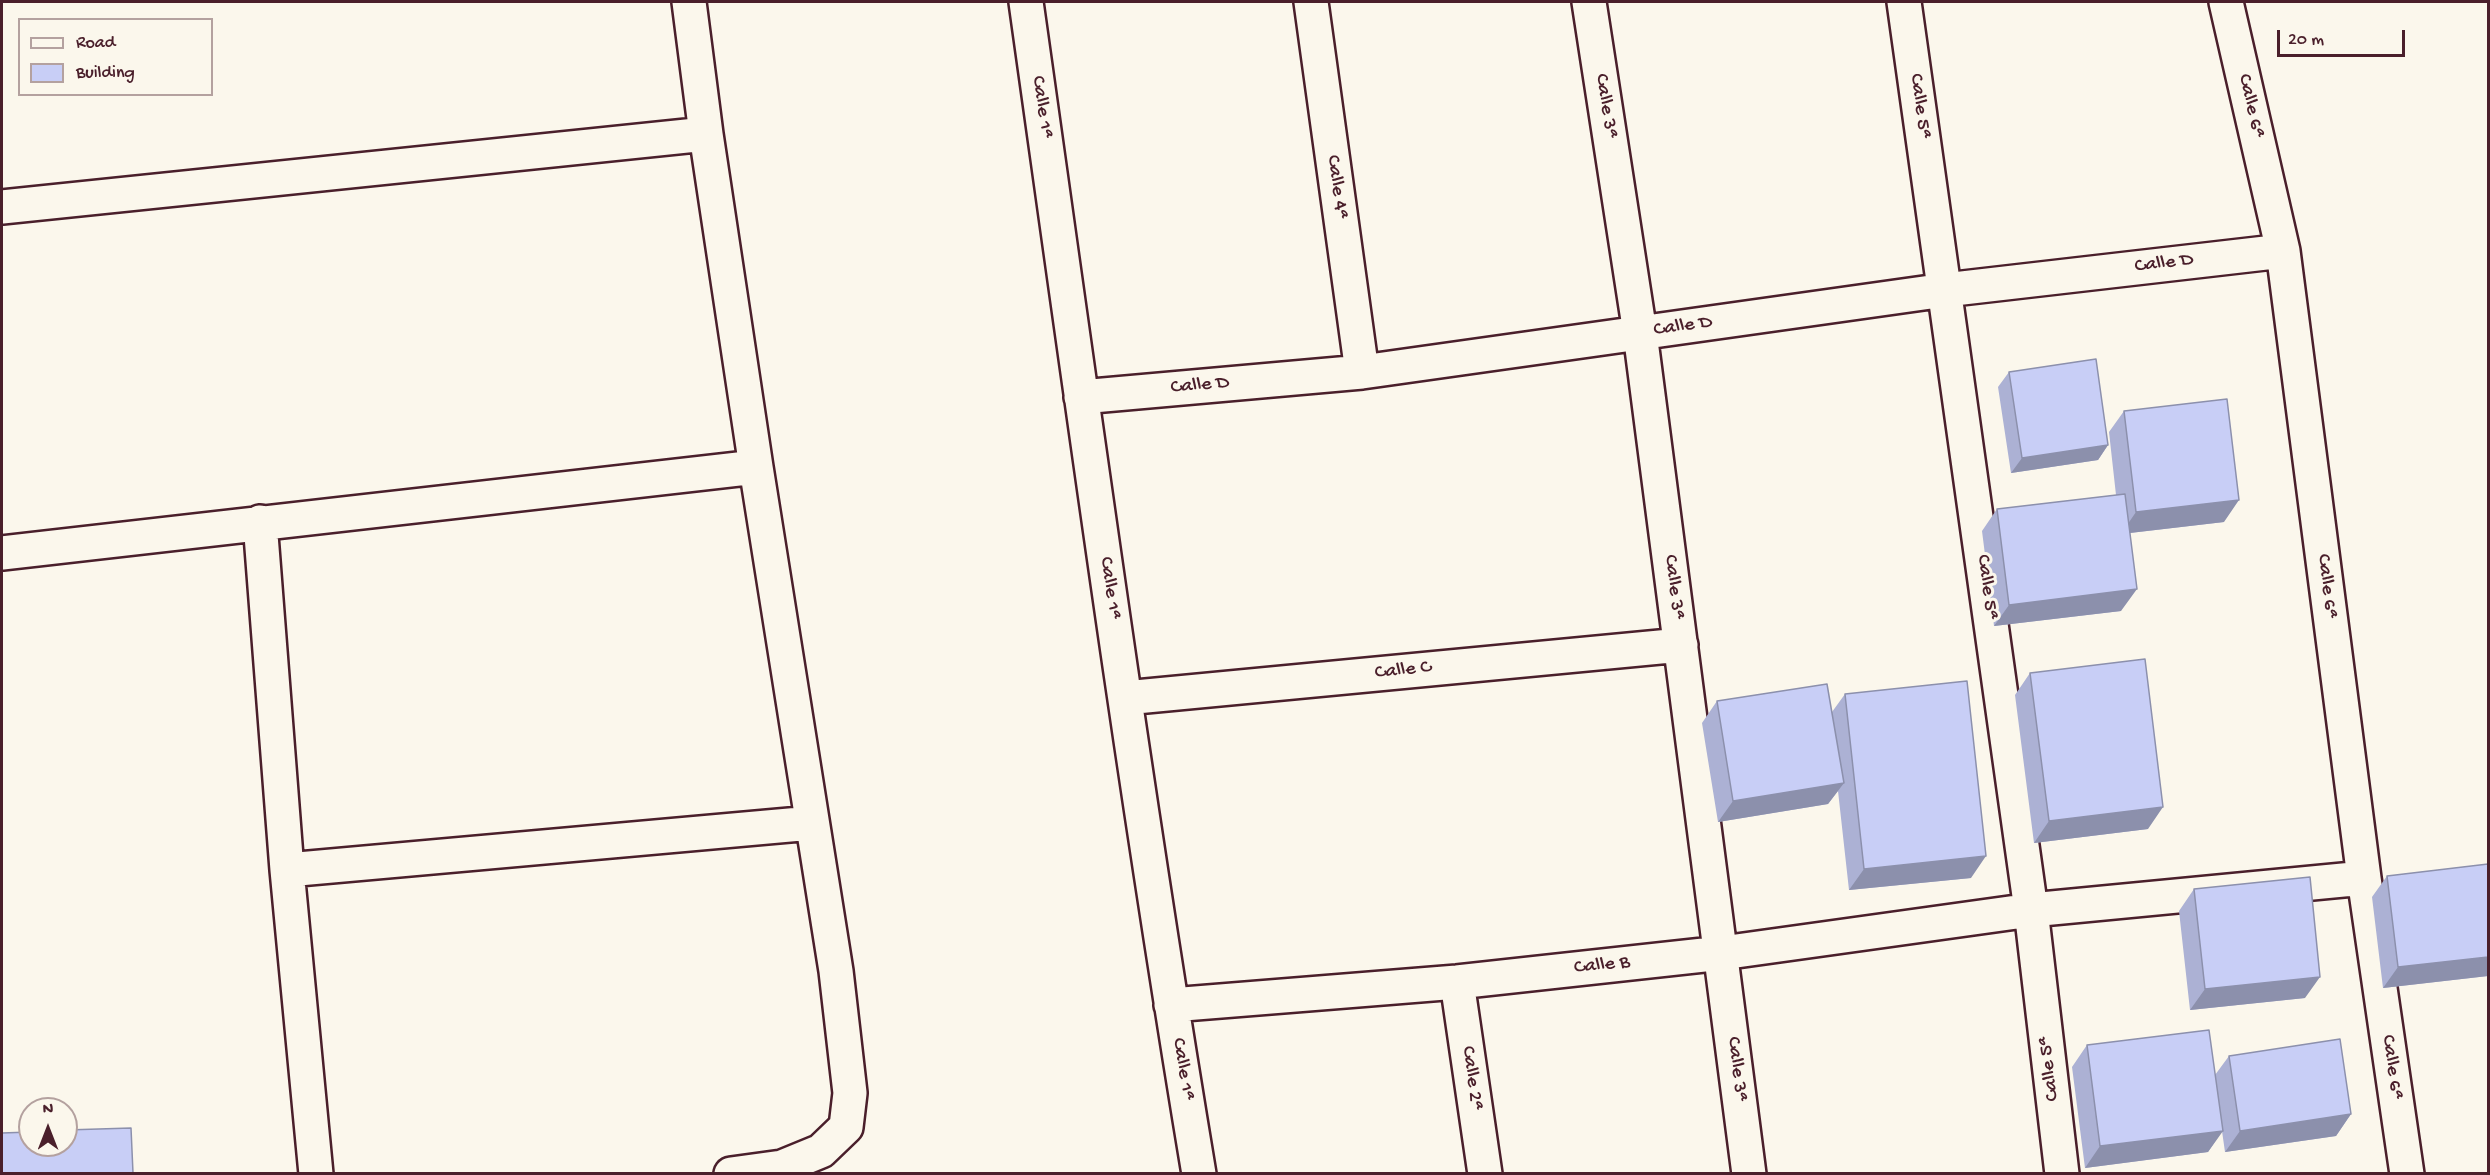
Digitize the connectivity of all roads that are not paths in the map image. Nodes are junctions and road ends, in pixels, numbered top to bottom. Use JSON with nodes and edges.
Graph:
{"nodes":[{"id":1,"x":689,"y":2,"type":"edge"},
{"id":2,"x":1026,"y":2,"type":"edge"},
{"id":3,"x":1311,"y":2,"type":"edge"},
{"id":4,"x":1589,"y":2,"type":"edge"},
{"id":5,"x":1905,"y":2,"type":"edge"},
{"id":6,"x":2226,"y":2,"type":"edge"},
{"id":7,"x":706,"y":134,"type":"junction"},
{"id":8,"x":2,"y":207,"type":"edge"},
{"id":9,"x":2283,"y":251,"type":"junction"},
{"id":10,"x":1945,"y":290,"type":"junction"},
{"id":11,"x":1641,"y":333,"type":"junction"},
{"id":12,"x":1362,"y":372,"type":"junction"},
{"id":13,"x":1081,"y":397,"type":"junction"},
{"id":14,"x":756,"y":467,"type":"junction"},
{"id":15,"x":260,"y":522,"type":"junction"},
{"id":16,"x":2,"y":553,"type":"edge"},
{"id":17,"x":1681,"y":645,"type":"junction"},
{"id":18,"x":1125,"y":698,"type":"junction"},
{"id":19,"x":812,"y":823,"type":"junction"},
{"id":20,"x":287,"y":870,"type":"junction"},
{"id":21,"x":2364,"y":878,"type":"junction"},
{"id":22,"x":2031,"y":910,"type":"junction"},
{"id":23,"x":1722,"y":953,"type":"junction"},
{"id":24,"x":1457,"y":982,"type":"junction"},
{"id":25,"x":1171,"y":1005,"type":"junction"},
{"id":26,"x":316,"y":1173,"type":"edge"},
{"id":27,"x":731,"y":1173,"type":"edge"},
{"id":28,"x":1199,"y":1173,"type":"edge"},
{"id":29,"x":1485,"y":1173,"type":"edge"},
{"id":30,"x":1749,"y":1173,"type":"edge"},
{"id":31,"x":2062,"y":1173,"type":"edge"},
{"id":32,"x":2407,"y":1173,"type":"edge"}],
"edges":[{"from":1,"to":7,"type":"street"},
{"from":2,"to":13,"type":"street","name":"Calle 1ª"},
{"from":3,"to":12,"type":"street","name":"Calle 4ª"},
{"from":4,"to":11,"type":"street","name":"Calle 3ª"},
{"from":5,"to":10,"type":"street","name":"Calle 5ª"},
{"from":6,"to":9,"type":"street","name":"Calle 6ª"},
{"from":7,"to":8,"type":"street"},
{"from":7,"to":14,"type":"street"},
{"from":9,"to":10,"type":"street","name":"Calle D"},
{"from":9,"to":21,"type":"street","name":"Calle 6ª"},
{"from":10,"to":11,"type":"street","name":"Calle D"},
{"from":10,"to":22,"type":"street","name":"Calle 5ª"},
{"from":11,"to":12,"type":"street","name":"Calle D"},
{"from":11,"to":17,"type":"street","name":"Calle 3ª"},
{"from":12,"to":13,"type":"street","name":"Calle D"},
{"from":13,"to":18,"type":"street","name":"Calle 1ª"},
{"from":14,"to":15,"type":"street"},
{"from":14,"to":19,"type":"street"},
{"from":15,"to":16,"type":"street"},
{"from":15,"to":20,"type":"street"},
{"from":17,"to":18,"type":"street","name":"Calle C"},
{"from":17,"to":23,"type":"street","name":"Calle 3ª"},
{"from":18,"to":25,"type":"street","name":"Calle 1ª"},
{"from":19,"to":20,"type":"street"},
{"from":19,"to":27,"type":"street"},
{"from":20,"to":26,"type":"street"},
{"from":21,"to":22,"type":"street","name":"Calle B"},
{"from":21,"to":32,"type":"street","name":"Calle 6ª"},
{"from":22,"to":23,"type":"street","name":"Calle B"},
{"from":22,"to":31,"type":"street","name":"Calle 5ª"},
{"from":23,"to":24,"type":"street","name":"Calle B"},
{"from":23,"to":30,"type":"street","name":"Calle 3ª"},
{"from":24,"to":25,"type":"street","name":"Calle B"},
{"from":24,"to":29,"type":"street","name":"Calle 2ª"},
{"from":25,"to":28,"type":"street","name":"Calle 1ª"}]}
